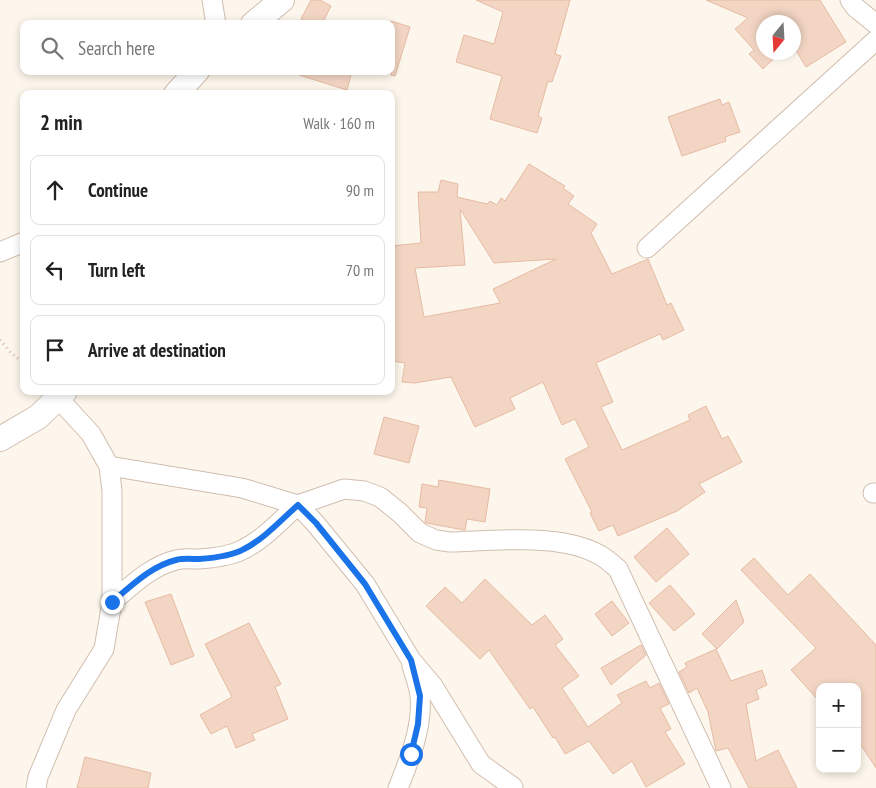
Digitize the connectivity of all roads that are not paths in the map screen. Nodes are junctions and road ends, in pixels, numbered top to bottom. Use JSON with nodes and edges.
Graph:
{"nodes":[{"id":1,"x":212,"y":0,"type":"edge"},
{"id":2,"x":282,"y":0,"type":"edge"},
{"id":3,"x":850,"y":0,"type":"edge"},
{"id":4,"x":215,"y":20,"type":"edge"},
{"id":5,"x":258,"y":20,"type":"edge"},
{"id":6,"x":876,"y":24,"type":"edge"},
{"id":7,"x":876,"y":40,"type":"edge"},
{"id":8,"x":193,"y":75,"type":"edge"},
{"id":9,"x":180,"y":90,"type":"edge"},
{"id":10,"x":20,"y":244,"type":"edge"},
{"id":11,"x":647,"y":248,"type":"dead end"},
{"id":12,"x":0,"y":252,"type":"edge"},
{"id":13,"x":62,"y":395,"type":"edge"},
{"id":14,"x":0,"y":439,"type":"edge"},
{"id":15,"x":109,"y":466,"type":"junction"},
{"id":16,"x":298,"y":505,"type":"junction"},
{"id":17,"x":112,"y":602,"type":"junction"},
{"id":18,"x":411,"y":660,"type":"junction"},
{"id":19,"x":513,"y":787,"type":"edge"},
{"id":20,"x":36,"y":788,"type":"edge"},
{"id":21,"x":398,"y":788,"type":"edge"},
{"id":22,"x":721,"y":788,"type":"edge"}],
"edges":[{"from":1,"to":4,"type":"street"},
{"from":2,"to":5,"type":"street"},
{"from":3,"to":6,"type":"street"},
{"from":7,"to":11,"type":"street"},
{"from":8,"to":9,"type":"street"},
{"from":10,"to":12,"type":"street"},
{"from":13,"to":14,"type":"street"},
{"from":13,"to":15,"type":"street"},
{"from":15,"to":16,"type":"street"},
{"from":15,"to":17,"type":"street"},
{"from":16,"to":17,"type":"street"},
{"from":16,"to":18,"type":"street"},
{"from":16,"to":22,"type":"street"},
{"from":17,"to":20,"type":"street"},
{"from":18,"to":19,"type":"street"},
{"from":18,"to":21,"type":"street"}]}
